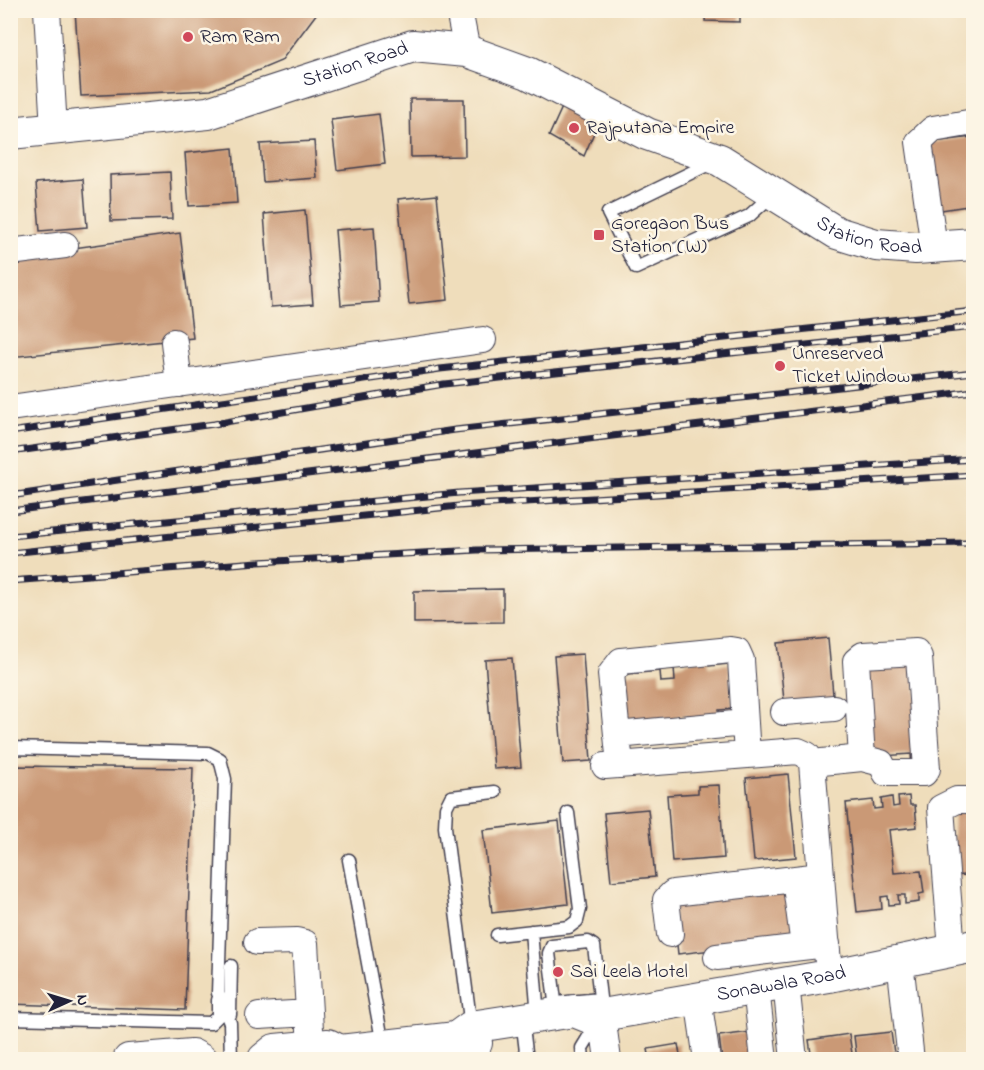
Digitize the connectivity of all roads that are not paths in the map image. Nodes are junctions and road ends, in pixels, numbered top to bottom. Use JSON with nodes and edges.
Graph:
{"nodes":[{"id":1,"x":47,"y":10,"type":"edge"},
{"id":2,"x":459,"y":10,"type":"edge"},
{"id":3,"x":466,"y":51,"type":"junction"},
{"id":4,"x":974,"y":122,"type":"edge"},
{"id":5,"x":54,"y":129,"type":"junction"},
{"id":6,"x":10,"y":133,"type":"edge"},
{"id":7,"x":720,"y":160,"type":"junction"},
{"id":8,"x":773,"y":194,"type":"junction"},
{"id":9,"x":974,"y":244,"type":"edge"},
{"id":10,"x":65,"y":245,"type":"dead end"},
{"id":11,"x":934,"y":247,"type":"junction"},
{"id":12,"x":10,"y":252,"type":"edge"},
{"id":13,"x":483,"y":340,"type":"dead end"},
{"id":14,"x":174,"y":342,"type":"dead end"},
{"id":15,"x":179,"y":384,"type":"junction"},
{"id":16,"x":10,"y":408,"type":"edge"},
{"id":17,"x":834,"y":708,"type":"dead end"},
{"id":18,"x":745,"y":723,"type":"junction"},
{"id":19,"x":617,"y":735,"type":"junction"},
{"id":20,"x":10,"y":748,"type":"edge"},
{"id":21,"x":747,"y":754,"type":"junction"},
{"id":22,"x":805,"y":757,"type":"junction"},
{"id":23,"x":862,"y":758,"type":"junction"},
{"id":24,"x":495,"y":792,"type":"dead end"},
{"id":25,"x":974,"y":800,"type":"edge"},
{"id":26,"x":568,"y":813,"type":"dead end"},
{"id":27,"x":349,"y":860,"type":"dead end"},
{"id":28,"x":752,"y":868,"type":"dead end"},
{"id":29,"x":820,"y":868,"type":"junction"},
{"id":30,"x":795,"y":879,"type":"junction"},
{"id":31,"x":531,"y":931,"type":"junction"},
{"id":32,"x":670,"y":934,"type":"dead end"},
{"id":33,"x":497,"y":935,"type":"dead end"},
{"id":34,"x":257,"y":942,"type":"dead end"},
{"id":35,"x":815,"y":945,"type":"junction"},
{"id":36,"x":963,"y":948,"type":"edge"},
{"id":37,"x":717,"y":957,"type":"dead end"},
{"id":38,"x":900,"y":961,"type":"junction"},
{"id":39,"x":231,"y":966,"type":"dead end"},
{"id":40,"x":830,"y":976,"type":"junction"},
{"id":41,"x":771,"y":986,"type":"junction"},
{"id":42,"x":218,"y":993,"type":"junction"},
{"id":43,"x":690,"y":1000,"type":"junction"},
{"id":44,"x":597,"y":1010,"type":"junction"},
{"id":45,"x":309,"y":1013,"type":"junction"},
{"id":46,"x":259,"y":1016,"type":"dead end"},
{"id":47,"x":10,"y":1018,"type":"edge"},
{"id":48,"x":230,"y":1023,"type":"junction"},
{"id":49,"x":464,"y":1032,"type":"junction"},
{"id":50,"x":529,"y":1037,"type":"edge"},
{"id":51,"x":364,"y":1052,"type":"edge"},
{"id":52,"x":129,"y":1059,"type":"edge"},
{"id":53,"x":201,"y":1059,"type":"edge"},
{"id":54,"x":231,"y":1059,"type":"edge"},
{"id":55,"x":259,"y":1059,"type":"edge"},
{"id":56,"x":264,"y":1059,"type":"edge"},
{"id":57,"x":583,"y":1059,"type":"edge"},
{"id":58,"x":608,"y":1059,"type":"edge"},
{"id":59,"x":690,"y":1059,"type":"edge"},
{"id":60,"x":707,"y":1059,"type":"edge"},
{"id":61,"x":764,"y":1059,"type":"edge"},
{"id":62,"x":794,"y":1059,"type":"edge"},
{"id":63,"x":911,"y":1059,"type":"edge"}],
"edges":[{"from":1,"to":5,"type":"street"},
{"from":2,"to":3,"type":"street"},
{"from":3,"to":5,"type":"street","name":"Station Road"},
{"from":3,"to":7,"type":"street","name":"Station Road"},
{"from":4,"to":11,"type":"street"},
{"from":5,"to":6,"type":"street","name":"Station Road"},
{"from":7,"to":8,"type":"street","name":"Station Road"},
{"from":7,"to":8,"type":"lane"},
{"from":8,"to":11,"type":"street","name":"Station Road"},
{"from":9,"to":11,"type":"street","name":"Station Road"},
{"from":10,"to":12,"type":"street"},
{"from":13,"to":15,"type":"street"},
{"from":14,"to":15,"type":"street"},
{"from":15,"to":16,"type":"street"},
{"from":17,"to":22,"type":"street"},
{"from":18,"to":19,"type":"street"},
{"from":18,"to":19,"type":"street"},
{"from":18,"to":21,"type":"street"},
{"from":19,"to":21,"type":"street"},
{"from":20,"to":42,"type":"lane"},
{"from":21,"to":22,"type":"street"},
{"from":22,"to":23,"type":"street"},
{"from":22,"to":29,"type":"street"},
{"from":23,"to":23,"type":"street"},
{"from":24,"to":49,"type":"lane"},
{"from":25,"to":36,"type":"street"},
{"from":26,"to":31,"type":"lane"},
{"from":27,"to":51,"type":"lane"},
{"from":28,"to":29,"type":"street"},
{"from":29,"to":30,"type":"street"},
{"from":29,"to":35,"type":"street"},
{"from":30,"to":32,"type":"street"},
{"from":30,"to":35,"type":"street"},
{"from":31,"to":33,"type":"lane"},
{"from":31,"to":50,"type":"lane"},
{"from":34,"to":45,"type":"street"},
{"from":35,"to":37,"type":"street"},
{"from":35,"to":40,"type":"street"},
{"from":36,"to":38,"type":"street","name":"Sonawala Road"},
{"from":38,"to":40,"type":"street","name":"Sonawala Road"},
{"from":38,"to":63,"type":"street"},
{"from":39,"to":48,"type":"lane"},
{"from":40,"to":41,"type":"street","name":"Sonawala Road"},
{"from":41,"to":43,"type":"street","name":"Sonawala Road"},
{"from":41,"to":61,"type":"street"},
{"from":41,"to":62,"type":"street"},
{"from":42,"to":47,"type":"lane"},
{"from":42,"to":48,"type":"lane"},
{"from":43,"to":44,"type":"street","name":"Sonawala Road"},
{"from":43,"to":59,"type":"street"},
{"from":43,"to":60,"type":"street"},
{"from":44,"to":44,"type":"lane"},
{"from":44,"to":50,"type":"street","name":"Sonawala Road"},
{"from":44,"to":57,"type":"lane"},
{"from":44,"to":58,"type":"street"},
{"from":45,"to":46,"type":"street"},
{"from":45,"to":51,"type":"street"},
{"from":48,"to":54,"type":"lane"},
{"from":49,"to":50,"type":"street","name":"Sonawala Road"},
{"from":49,"to":51,"type":"street","name":"Sonawala Road"},
{"from":51,"to":56,"type":"street","name":"Sonawala Road"},
{"from":52,"to":53,"type":"street"},
{"from":55,"to":56,"type":"street","name":"Sonawala Road"}]}
